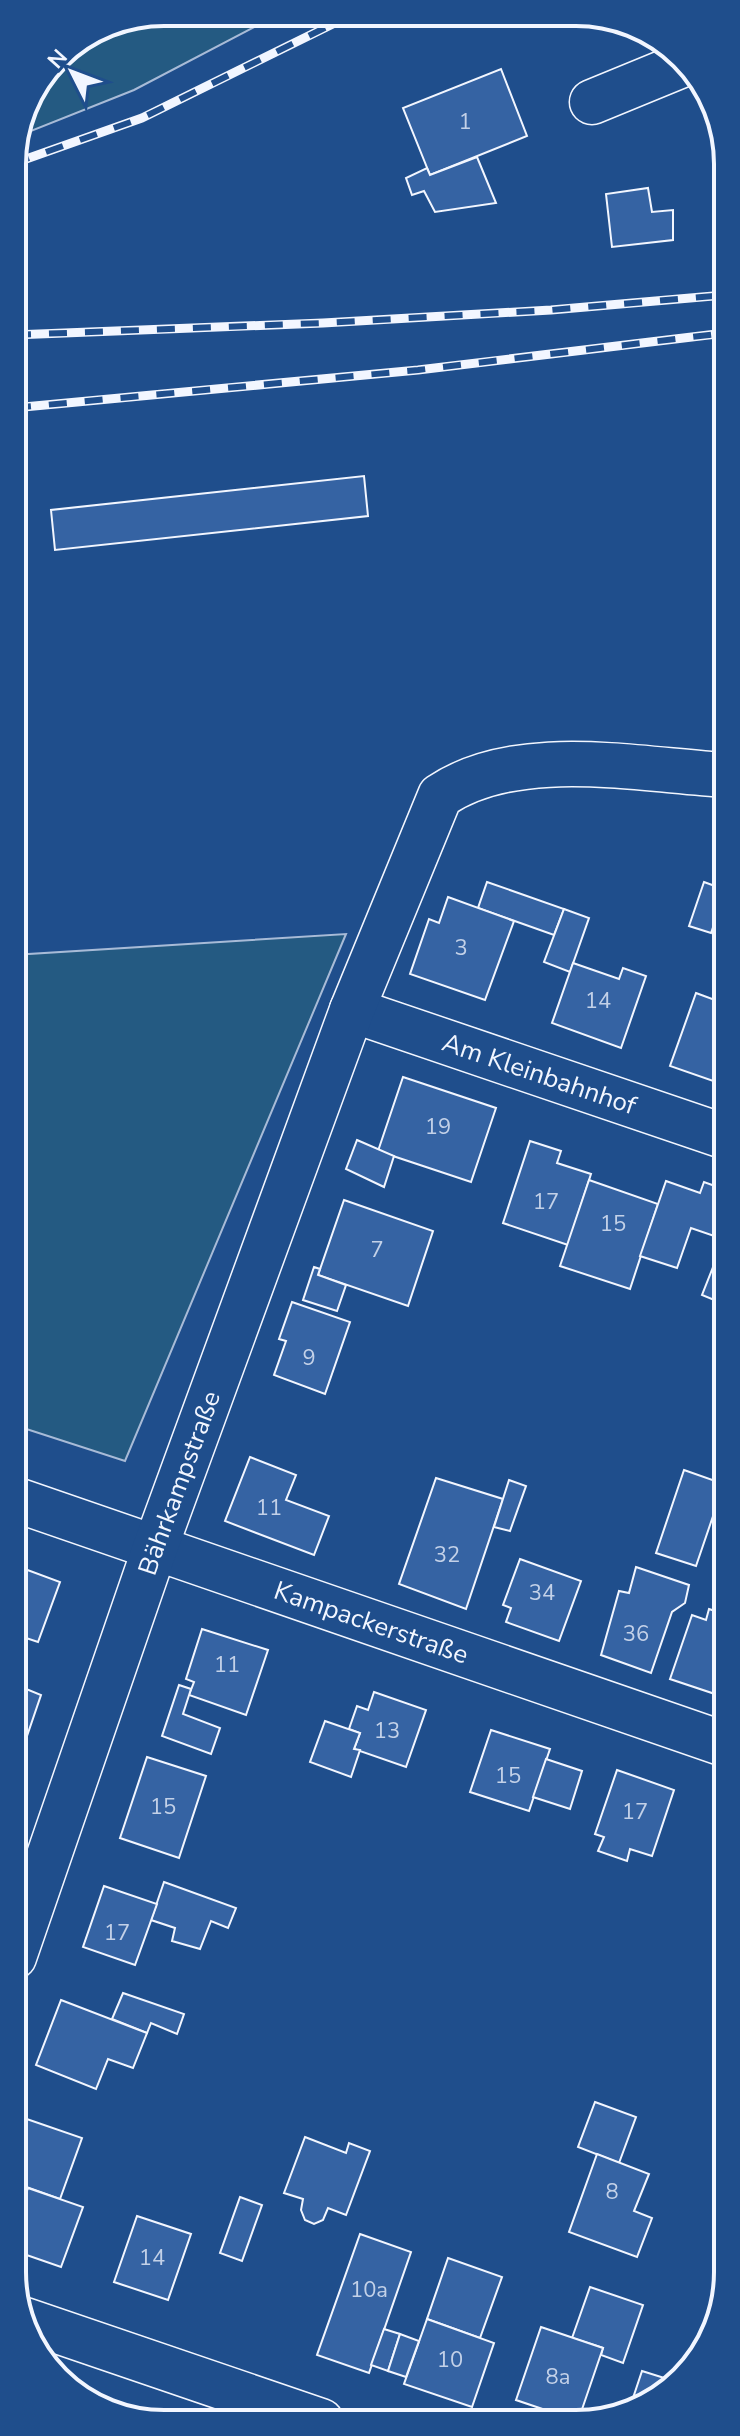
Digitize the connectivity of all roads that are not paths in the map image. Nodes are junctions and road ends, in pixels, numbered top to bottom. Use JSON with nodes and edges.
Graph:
{"nodes":[{"id":1,"x":675,"y":68,"type":"edge"},
{"id":2,"x":592,"y":102,"type":"dead end"},
{"id":3,"x":714,"y":774,"type":"edge"},
{"id":4,"x":352,"y":1010,"type":"junction"},
{"id":5,"x":714,"y":1133,"type":"edge"},
{"id":6,"x":26,"y":1503,"type":"edge"},
{"id":7,"x":155,"y":1548,"type":"junction"},
{"id":8,"x":714,"y":1741,"type":"edge"},
{"id":9,"x":26,"y":1922,"type":"edge"},
{"id":10,"x":36,"y":2324,"type":"edge"},
{"id":11,"x":289,"y":2410,"type":"edge"}],
"edges":[{"from":1,"to":2,"type":"street"},
{"from":3,"to":4,"type":"street","name":"Bährkampstraße"},
{"from":4,"to":5,"type":"street","name":"Am Kleinbahnhof"},
{"from":4,"to":7,"type":"street","name":"Bährkampstraße"},
{"from":6,"to":7,"type":"street","name":"Kampackerstraße"},
{"from":7,"to":8,"type":"street","name":"Kampackerstraße"},
{"from":7,"to":9,"type":"street","name":"Bährkampstraße"},
{"from":10,"to":11,"type":"street"}]}
